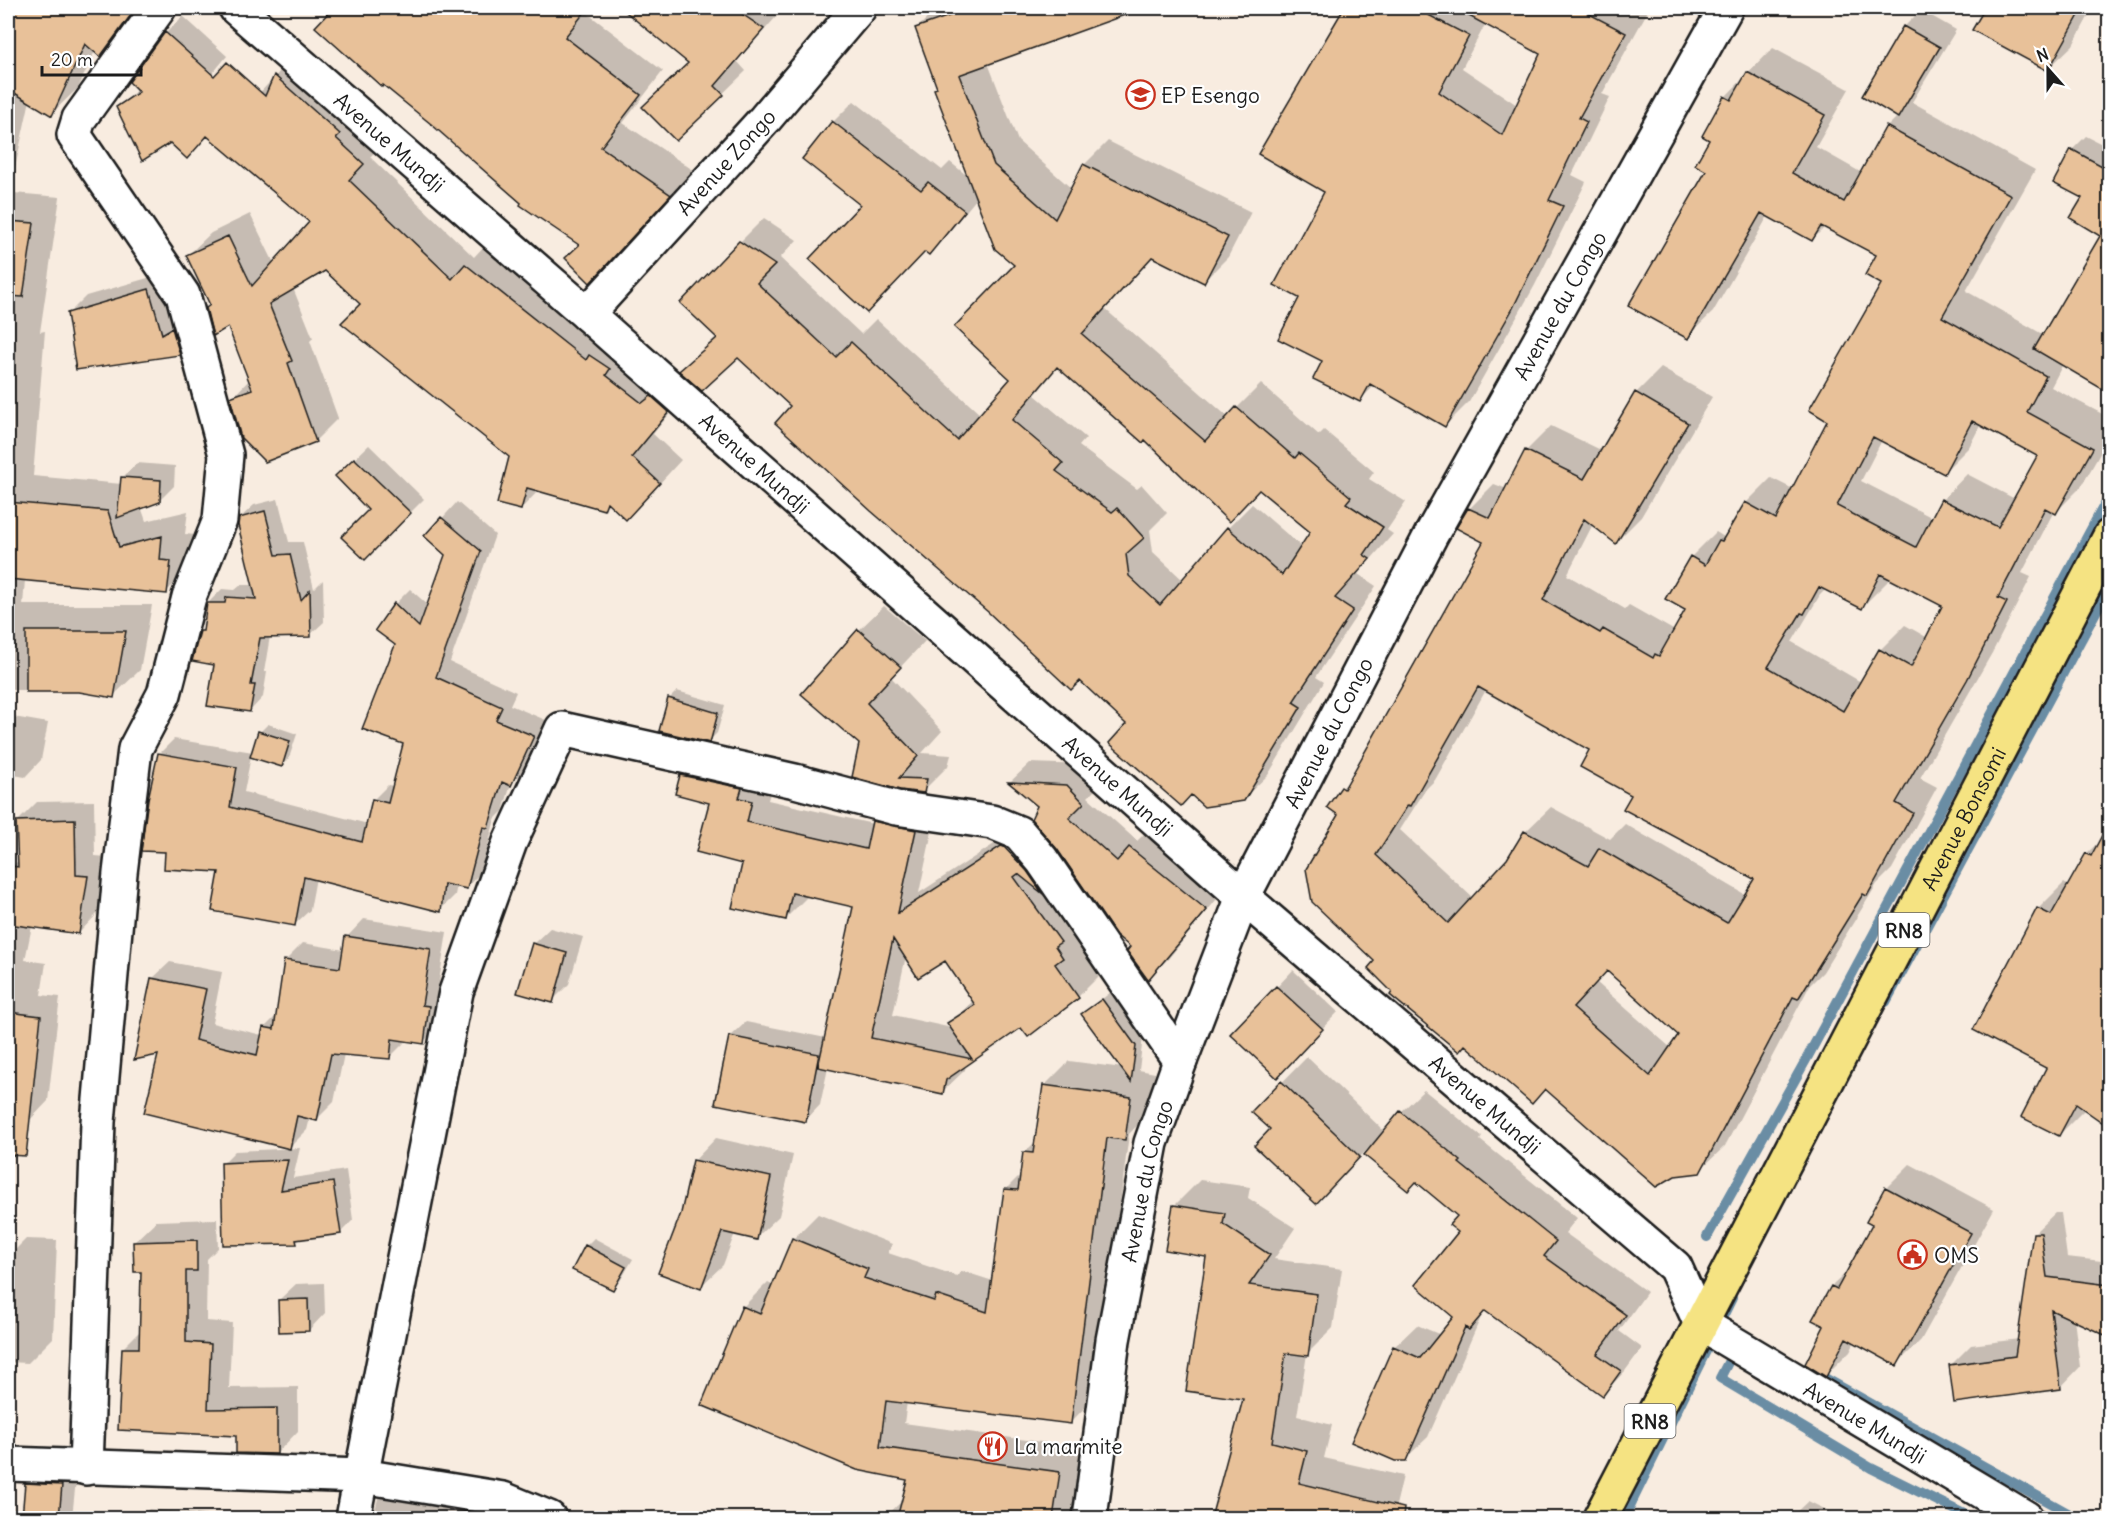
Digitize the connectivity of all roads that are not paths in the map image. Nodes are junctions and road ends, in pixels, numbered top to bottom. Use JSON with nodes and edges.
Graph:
{"nodes":[{"id":1,"x":159,"y":8,"type":"edge"},
{"id":2,"x":236,"y":8,"type":"edge"},
{"id":3,"x":859,"y":8,"type":"edge"},
{"id":4,"x":1726,"y":8,"type":"edge"},
{"id":5,"x":587,"y":314,"type":"junction"},
{"id":6,"x":2109,"y":536,"type":"edge"},
{"id":7,"x":1243,"y":897,"type":"junction"},
{"id":8,"x":1180,"y":1061,"type":"junction"},
{"id":9,"x":1701,"y":1324,"type":"junction"},
{"id":10,"x":8,"y":1464,"type":"edge"},
{"id":11,"x":86,"y":1468,"type":"junction"},
{"id":12,"x":362,"y":1476,"type":"junction"},
{"id":13,"x":353,"y":1518,"type":"edge"},
{"id":14,"x":549,"y":1518,"type":"edge"},
{"id":15,"x":1089,"y":1518,"type":"edge"},
{"id":16,"x":1600,"y":1518,"type":"edge"},
{"id":17,"x":2026,"y":1518,"type":"edge"}],
"edges":[{"from":1,"to":11,"type":"street"},
{"from":2,"to":5,"type":"street","name":"Avenue Mundji"},
{"from":3,"to":5,"type":"street","name":"Avenue Zongo"},
{"from":4,"to":7,"type":"street","name":"Avenue du Congo"},
{"from":5,"to":7,"type":"street","name":"Avenue Mundji"},
{"from":6,"to":9,"type":"main road","name":"Avenue Bonsomi","number":"RN8"},
{"from":7,"to":8,"type":"street","name":"Avenue du Congo"},
{"from":7,"to":9,"type":"street","name":"Avenue Mundji"},
{"from":8,"to":12,"type":"street"},
{"from":8,"to":15,"type":"street","name":"Avenue du Congo"},
{"from":9,"to":16,"type":"main road","number":"RN8"},
{"from":9,"to":17,"type":"street","name":"Avenue Mundji"},
{"from":10,"to":11,"type":"street"},
{"from":11,"to":12,"type":"street"},
{"from":12,"to":13,"type":"street"},
{"from":12,"to":14,"type":"street"}]}
